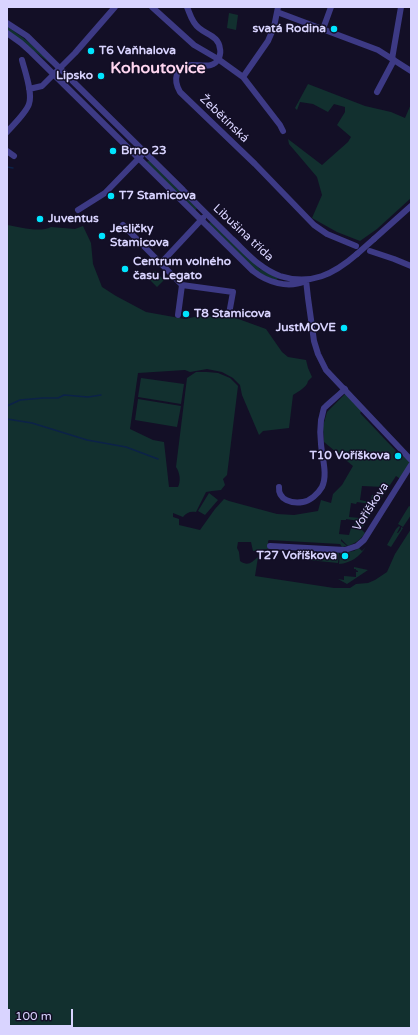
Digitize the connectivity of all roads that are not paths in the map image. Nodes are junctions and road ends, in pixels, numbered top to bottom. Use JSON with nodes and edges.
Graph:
{"nodes":[{"id":1,"x":115,"y":7,"type":"edge"},
{"id":2,"x":152,"y":7,"type":"edge"},
{"id":3,"x":186,"y":7,"type":"edge"},
{"id":4,"x":331,"y":7,"type":"edge"},
{"id":5,"x":401,"y":7,"type":"edge"},
{"id":6,"x":277,"y":10,"type":"edge"},
{"id":7,"x":7,"y":23,"type":"edge"},
{"id":8,"x":323,"y":29,"type":"junction"},
{"id":9,"x":7,"y":33,"type":"edge"},
{"id":10,"x":218,"y":59,"type":"junction"},
{"id":11,"x":22,"y":60,"type":"dead end"},
{"id":12,"x":393,"y":60,"type":"junction"},
{"id":13,"x":60,"y":68,"type":"junction"},
{"id":14,"x":411,"y":70,"type":"edge"},
{"id":15,"x":54,"y":74,"type":"junction"},
{"id":16,"x":243,"y":77,"type":"junction"},
{"id":17,"x":29,"y":89,"type":"junction"},
{"id":18,"x":377,"y":92,"type":"dead end"},
{"id":19,"x":283,"y":131,"type":"dead end"},
{"id":20,"x":7,"y":132,"type":"edge"},
{"id":21,"x":7,"y":151,"type":"edge"},
{"id":22,"x":145,"y":152,"type":"junction"},
{"id":23,"x":14,"y":156,"type":"dead end"},
{"id":24,"x":139,"y":159,"type":"junction"},
{"id":25,"x":411,"y":206,"type":"edge"},
{"id":26,"x":78,"y":210,"type":"dead end"},
{"id":27,"x":207,"y":214,"type":"junction"},
{"id":28,"x":201,"y":220,"type":"junction"},
{"id":29,"x":123,"y":225,"type":"dead end"},
{"id":30,"x":356,"y":246,"type":"dead end"},
{"id":31,"x":370,"y":251,"type":"dead end"},
{"id":32,"x":161,"y":263,"type":"junction"},
{"id":33,"x":411,"y":266,"type":"edge"},
{"id":34,"x":306,"y":280,"type":"junction"},
{"id":35,"x":182,"y":285,"type":"junction"},
{"id":36,"x":229,"y":314,"type":"dead end"},
{"id":37,"x":178,"y":315,"type":"dead end"},
{"id":38,"x":344,"y":389,"type":"junction"},
{"id":39,"x":411,"y":460,"type":"edge"},
{"id":40,"x":411,"y":465,"type":"edge"},
{"id":41,"x":280,"y":487,"type":"dead end"},
{"id":42,"x":270,"y":546,"type":"dead end"}],
"edges":[{"from":1,"to":13,"type":"street"},
{"from":2,"to":10,"type":"street"},
{"from":3,"to":10,"type":"street"},
{"from":4,"to":8,"type":"street"},
{"from":5,"to":12,"type":"street"},
{"from":6,"to":8,"type":"street"},
{"from":6,"to":16,"type":"street"},
{"from":7,"to":13,"type":"street","name":"Libušina třída"},
{"from":8,"to":12,"type":"street"},
{"from":9,"to":15,"type":"street","name":"Libušina třída"},
{"from":10,"to":16,"type":"street"},
{"from":10,"to":30,"type":"street","name":"Žebětínská"},
{"from":11,"to":17,"type":"street"},
{"from":12,"to":14,"type":"street"},
{"from":12,"to":18,"type":"street"},
{"from":13,"to":15,"type":"street"},
{"from":13,"to":22,"type":"street","name":"Libušina třída"},
{"from":15,"to":17,"type":"street"},
{"from":15,"to":24,"type":"street","name":"Libušina třída"},
{"from":16,"to":19,"type":"street"},
{"from":17,"to":20,"type":"street"},
{"from":21,"to":23,"type":"street"},
{"from":22,"to":24,"type":"street"},
{"from":22,"to":27,"type":"street","name":"Libušina třída"},
{"from":24,"to":26,"type":"street"},
{"from":24,"to":28,"type":"street","name":"Libušina třída"},
{"from":25,"to":34,"type":"street","bridge":true},
{"from":27,"to":28,"type":"street"},
{"from":27,"to":34,"type":"street","name":"Libušina třída"},
{"from":28,"to":32,"type":"street"},
{"from":28,"to":34,"type":"street","name":"Libušina třída"},
{"from":29,"to":32,"type":"street"},
{"from":31,"to":33,"type":"street"},
{"from":32,"to":35,"type":"street"},
{"from":34,"to":38,"type":"street"},
{"from":35,"to":36,"type":"street"},
{"from":35,"to":37,"type":"street"},
{"from":38,"to":39,"type":"street"},
{"from":38,"to":41,"type":"street"},
{"from":40,"to":42,"type":"street","name":"Voříškova"}]}
